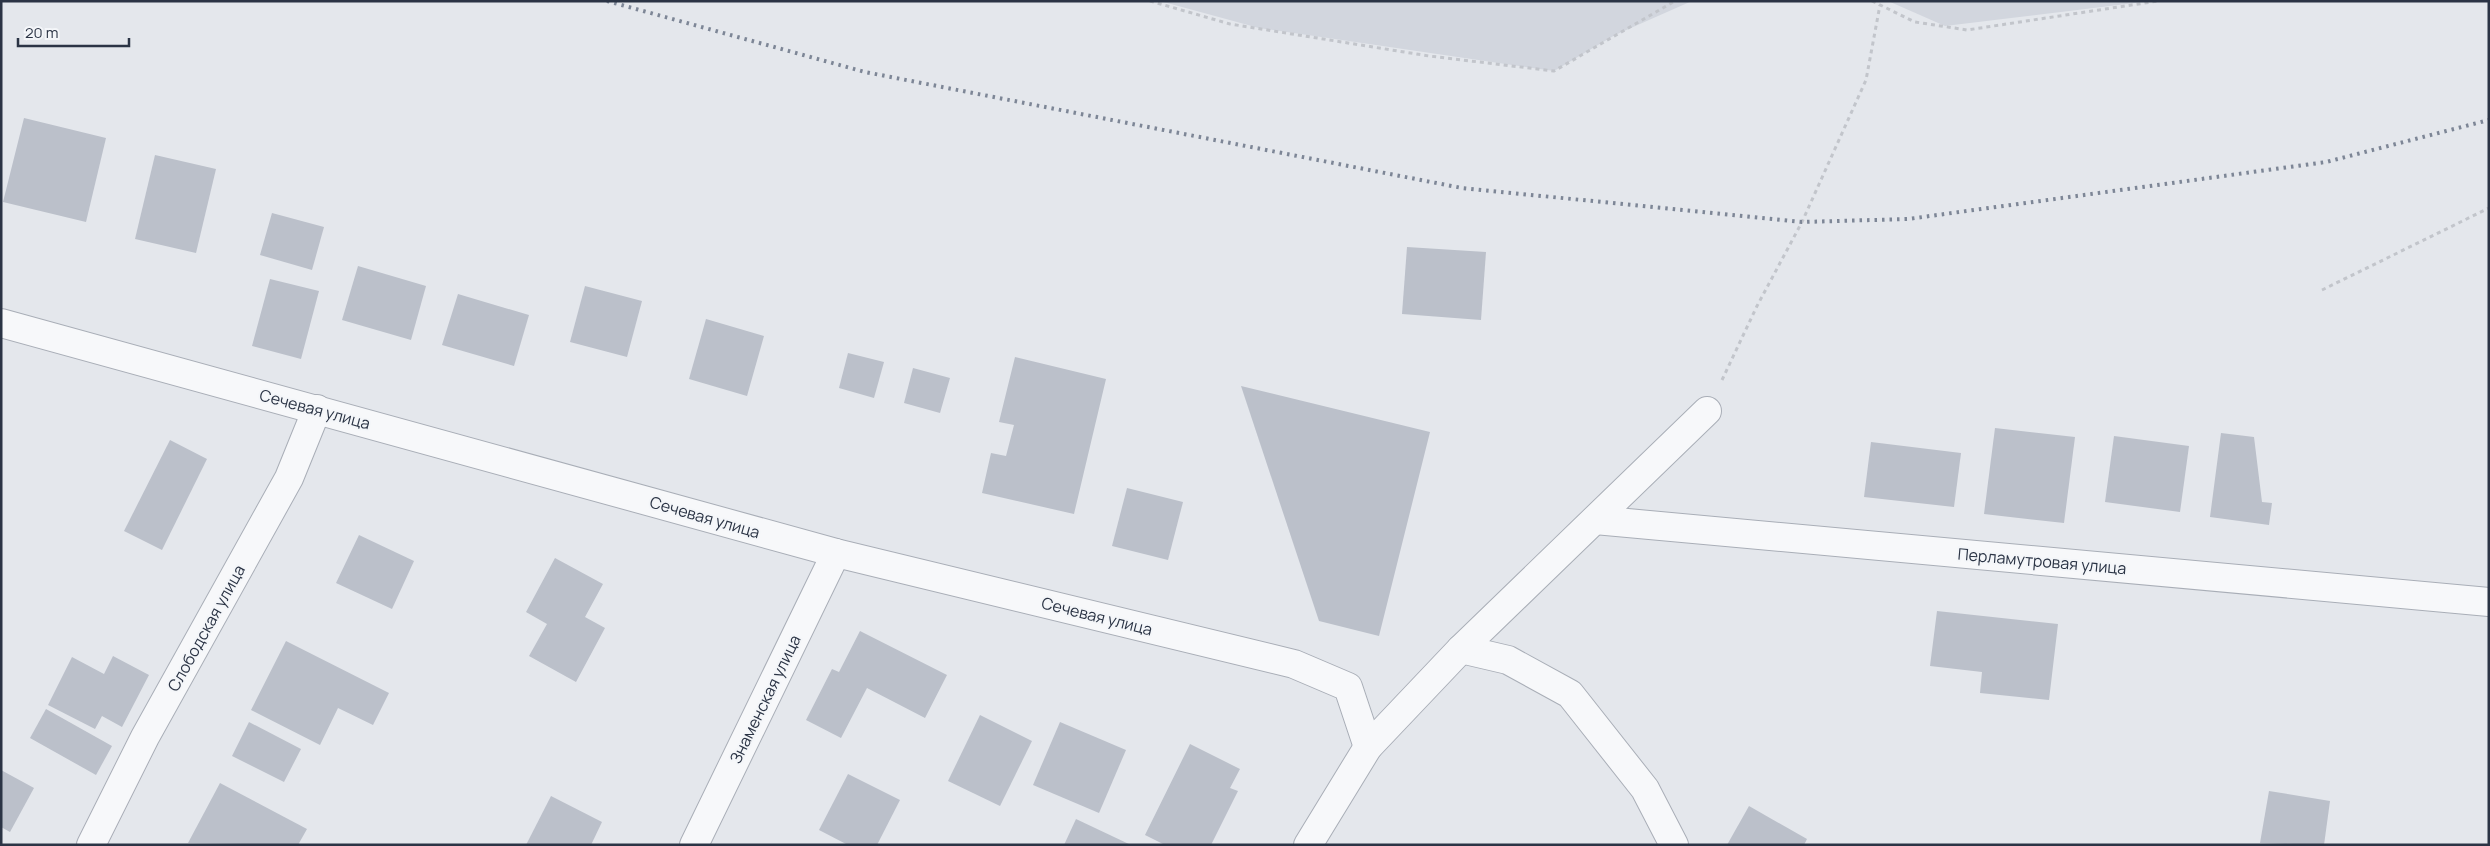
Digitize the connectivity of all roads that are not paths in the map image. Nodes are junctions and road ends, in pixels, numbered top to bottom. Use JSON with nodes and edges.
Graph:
{"nodes":[{"id":1,"x":1,"y":323,"type":"edge"},
{"id":2,"x":317,"y":409,"type":"junction"},
{"id":3,"x":1707,"y":411,"type":"road end"},
{"id":4,"x":1595,"y":520,"type":"junction"},
{"id":5,"x":836,"y":553,"type":"junction"},
{"id":6,"x":2489,"y":602,"type":"edge"},
{"id":7,"x":1461,"y":649,"type":"junction"},
{"id":8,"x":1368,"y":747,"type":"junction"},
{"id":9,"x":91,"y":845,"type":"edge"},
{"id":10,"x":694,"y":845,"type":"edge"},
{"id":11,"x":1308,"y":845,"type":"edge"},
{"id":12,"x":1674,"y":845,"type":"edge"}],
"edges":[{"from":1,"to":2,"type":"street","name":"Сечевая улица"},
{"from":2,"to":5,"type":"street","name":"Сечевая улица"},
{"from":2,"to":9,"type":"street","name":"Слободская улица"},
{"from":3,"to":4,"type":"street"},
{"from":4,"to":6,"type":"street","name":"Перламутровая улица"},
{"from":4,"to":7,"type":"street"},
{"from":5,"to":8,"type":"street","name":"Сечевая улица"},
{"from":5,"to":10,"type":"street","name":"Знаменская улица"},
{"from":7,"to":8,"type":"street"},
{"from":7,"to":12,"type":"street"},
{"from":8,"to":11,"type":"street"}]}
